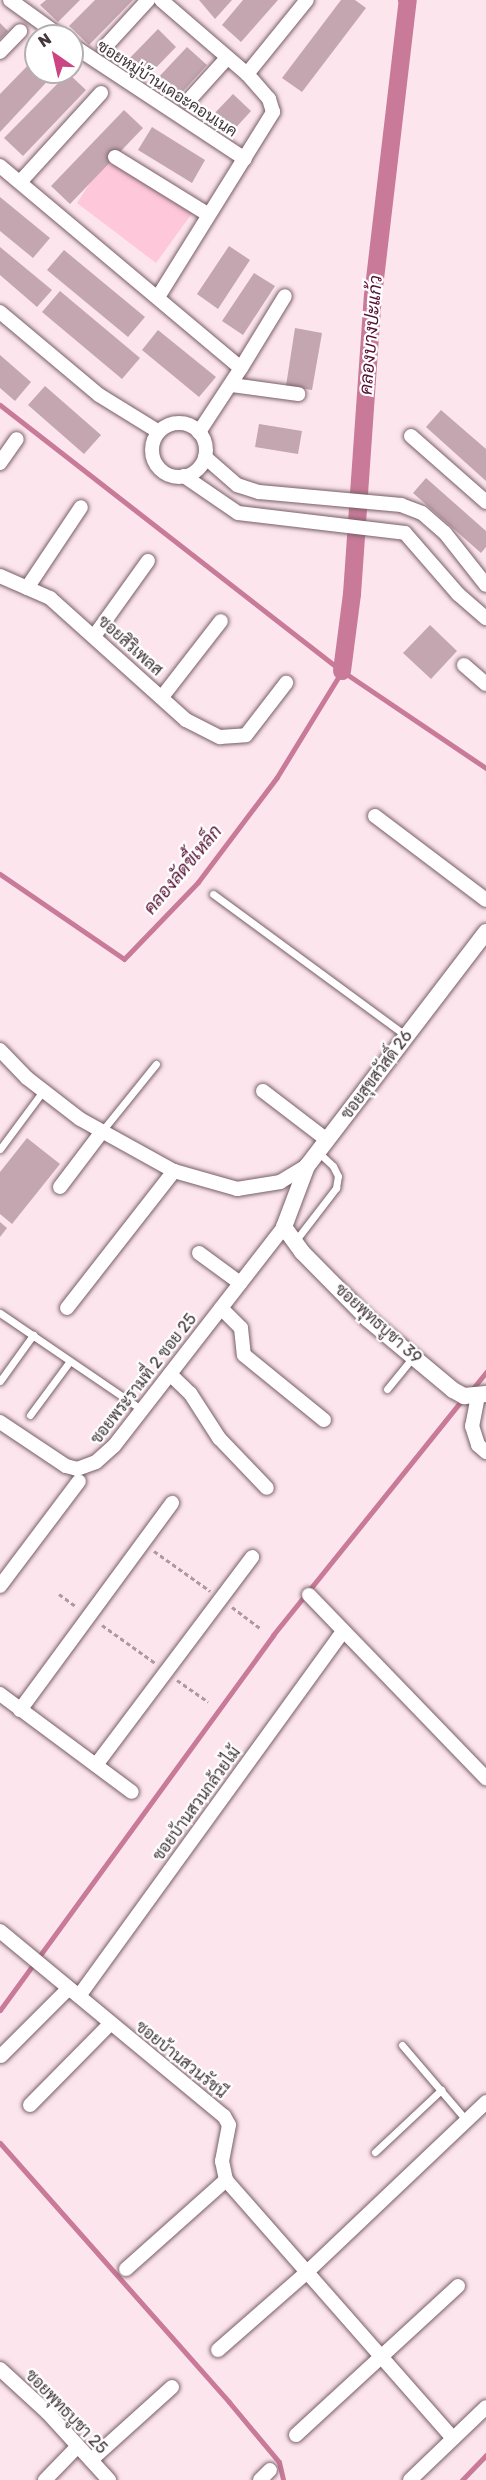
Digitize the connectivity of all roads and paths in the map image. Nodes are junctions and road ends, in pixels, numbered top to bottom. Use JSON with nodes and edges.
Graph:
{"nodes":[{"id":1,"x":10,"y":0,"type":"edge"},
{"id":2,"x":148,"y":0,"type":"edge"},
{"id":3,"x":161,"y":0,"type":"edge"},
{"id":4,"x":307,"y":0,"type":"edge"},
{"id":5,"x":43,"y":24,"type":"edge"},
{"id":6,"x":20,"y":31,"type":"dead end"},
{"id":7,"x":105,"y":47,"type":"dead end"},
{"id":8,"x":0,"y":52,"type":"edge"},
{"id":9,"x":84,"y":53,"type":"edge"},
{"id":10,"x":227,"y":58,"type":"junction"},
{"id":11,"x":247,"y":74,"type":"junction"},
{"id":12,"x":101,"y":93,"type":"dead end"},
{"id":13,"x":189,"y":100,"type":"dead end"},
{"id":14,"x":115,"y":157,"type":"dead end"},
{"id":15,"x":245,"y":159,"type":"junction"},
{"id":16,"x":0,"y":166,"type":"edge"},
{"id":17,"x":21,"y":181,"type":"junction"},
{"id":18,"x":209,"y":214,"type":"junction"},
{"id":19,"x":285,"y":296,"type":"dead end"},
{"id":20,"x":158,"y":297,"type":"junction"},
{"id":21,"x":0,"y":312,"type":"edge"},
{"id":22,"x":241,"y":368,"type":"junction"},
{"id":23,"x":232,"y":385,"type":"junction"},
{"id":24,"x":298,"y":394,"type":"dead end"},
{"id":25,"x":159,"y":432,"type":"junction"},
{"id":26,"x":199,"y":432,"type":"junction"},
{"id":27,"x":411,"y":436,"type":"dead end"},
{"id":28,"x":17,"y":439,"type":"dead end"},
{"id":29,"x":205,"y":457,"type":"junction"},
{"id":30,"x":0,"y":463,"type":"edge"},
{"id":31,"x":184,"y":477,"type":"junction"},
{"id":32,"x":486,"y":502,"type":"edge"},
{"id":33,"x":81,"y":507,"type":"dead end"},
{"id":34,"x":148,"y":561,"type":"dead end"},
{"id":35,"x":0,"y":576,"type":"edge"},
{"id":36,"x":486,"y":585,"type":"edge"},
{"id":37,"x":27,"y":588,"type":"junction"},
{"id":38,"x":486,"y":618,"type":"edge"},
{"id":39,"x":221,"y":621,"type":"dead end"},
{"id":40,"x":95,"y":635,"type":"junction"},
{"id":41,"x":464,"y":665,"type":"dead end"},
{"id":42,"x":286,"y":683,"type":"dead end"},
{"id":43,"x":486,"y":684,"type":"edge"},
{"id":44,"x":162,"y":697,"type":"junction"},
{"id":45,"x":375,"y":816,"type":"dead end"},
{"id":46,"x":213,"y":894,"type":"dead end"},
{"id":47,"x":486,"y":900,"type":"edge"},
{"id":48,"x":486,"y":932,"type":"edge"},
{"id":49,"x":406,"y":1036,"type":"junction"},
{"id":50,"x":0,"y":1050,"type":"edge"},
{"id":51,"x":156,"y":1064,"type":"dead end"},
{"id":52,"x":43,"y":1091,"type":"junction"},
{"id":53,"x":263,"y":1091,"type":"dead end"},
{"id":54,"x":101,"y":1133,"type":"junction"},
{"id":55,"x":322,"y":1146,"type":"junction"},
{"id":56,"x":0,"y":1149,"type":"edge"},
{"id":57,"x":307,"y":1166,"type":"junction"},
{"id":58,"x":174,"y":1172,"type":"junction"},
{"id":59,"x":60,"y":1187,"type":"dead end"},
{"id":60,"x":284,"y":1227,"type":"junction"},
{"id":61,"x":294,"y":1242,"type":"junction"},
{"id":62,"x":199,"y":1253,"type":"dead end"},
{"id":63,"x":240,"y":1283,"type":"junction"},
{"id":64,"x":67,"y":1308,"type":"dead end"},
{"id":65,"x":221,"y":1308,"type":"junction"},
{"id":66,"x":0,"y":1313,"type":"edge"},
{"id":67,"x":33,"y":1335,"type":"junction"},
{"id":68,"x":413,"y":1357,"type":"junction"},
{"id":69,"x":70,"y":1361,"type":"junction"},
{"id":70,"x":170,"y":1374,"type":"junction"},
{"id":71,"x":0,"y":1381,"type":"edge"},
{"id":72,"x":387,"y":1389,"type":"dead end"},
{"id":73,"x":482,"y":1395,"type":"edge"},
{"id":74,"x":142,"y":1410,"type":"junction"},
{"id":75,"x":30,"y":1415,"type":"dead end"},
{"id":76,"x":324,"y":1420,"type":"dead end"},
{"id":77,"x":0,"y":1422,"type":"edge"},
{"id":78,"x":486,"y":1452,"type":"edge"},
{"id":79,"x":79,"y":1481,"type":"dead end"},
{"id":80,"x":267,"y":1488,"type":"dead end"},
{"id":81,"x":172,"y":1503,"type":"dead end"},
{"id":82,"x":143,"y":1543,"type":"junction"},
{"id":83,"x":252,"y":1557,"type":"dead end"},
{"id":84,"x":0,"y":1586,"type":"edge"},
{"id":85,"x":59,"y":1594,"type":"dead end"},
{"id":86,"x":309,"y":1595,"type":"dead end"},
{"id":87,"x":221,"y":1599,"type":"junction"},
{"id":88,"x":89,"y":1616,"type":"junction"},
{"id":89,"x":260,"y":1628,"type":"dead end"},
{"id":90,"x":343,"y":1631,"type":"junction"},
{"id":91,"x":166,"y":1672,"type":"junction"},
{"id":92,"x":0,"y":1694,"type":"edge"},
{"id":93,"x":208,"y":1702,"type":"dead end"},
{"id":94,"x":20,"y":1710,"type":"junction"},
{"id":95,"x":96,"y":1765,"type":"junction"},
{"id":96,"x":486,"y":1778,"type":"edge"},
{"id":97,"x":132,"y":1792,"type":"dead end"},
{"id":98,"x":0,"y":1931,"type":"edge"},
{"id":99,"x":74,"y":1992,"type":"junction"},
{"id":100,"x":110,"y":2024,"type":"junction"},
{"id":101,"x":402,"y":2045,"type":"dead end"},
{"id":102,"x":1,"y":2056,"type":"edge"},
{"id":103,"x":441,"y":2090,"type":"junction"},
{"id":104,"x":486,"y":2102,"type":"edge"},
{"id":105,"x":30,"y":2105,"type":"dead end"},
{"id":106,"x":466,"y":2120,"type":"junction"},
{"id":107,"x":375,"y":2152,"type":"dead end"},
{"id":108,"x":226,"y":2180,"type":"junction"},
{"id":109,"x":126,"y":2269,"type":"dead end"},
{"id":110,"x":307,"y":2272,"type":"junction"},
{"id":111,"x":458,"y":2286,"type":"dead end"},
{"id":112,"x":218,"y":2350,"type":"dead end"},
{"id":113,"x":380,"y":2358,"type":"junction"},
{"id":114,"x":3,"y":2376,"type":"edge"},
{"id":115,"x":172,"y":2387,"type":"dead end"},
{"id":116,"x":486,"y":2407,"type":"edge"},
{"id":117,"x":296,"y":2435,"type":"dead end"},
{"id":118,"x":453,"y":2438,"type":"junction"},
{"id":119,"x":78,"y":2446,"type":"junction"},
{"id":120,"x":91,"y":2460,"type":"junction"},
{"id":121,"x":270,"y":2470,"type":"dead end"},
{"id":122,"x":45,"y":2480,"type":"edge"},
{"id":123,"x":109,"y":2480,"type":"edge"},
{"id":124,"x":260,"y":2480,"type":"edge"},
{"id":125,"x":410,"y":2480,"type":"edge"}],
"edges":[{"from":1,"to":5,"type":"street"},
{"from":2,"to":7,"type":"street"},
{"from":3,"to":10,"type":"street","name":"ซอยหมู่บ้านเดอะคอนเนค"},
{"from":4,"to":11,"type":"street"},
{"from":6,"to":8,"type":"street"},
{"from":9,"to":15,"type":"street","name":"ซอยหมู่บ้านเดอะคอนเนค"},
{"from":10,"to":11,"type":"street","name":"ซอยหมู่บ้านเดอะคอนเนค"},
{"from":10,"to":13,"type":"street"},
{"from":11,"to":15,"type":"street","name":"ซอยหมู่บ้านเดอะคอนเนค"},
{"from":12,"to":17,"type":"street"},
{"from":14,"to":18,"type":"street"},
{"from":15,"to":18,"type":"street","name":"ซอยหมู่บ้านเดอะคอนเนค"},
{"from":16,"to":17,"type":"street"},
{"from":17,"to":20,"type":"street"},
{"from":18,"to":20,"type":"street","name":"ซอยหมู่บ้านเดอะคอนเนค"},
{"from":19,"to":22,"type":"street"},
{"from":20,"to":22,"type":"street"},
{"from":21,"to":25,"type":"street"},
{"from":22,"to":23,"type":"street"},
{"from":23,"to":24,"type":"street"},
{"from":23,"to":26,"type":"street"},
{"from":25,"to":26,"type":"street"},
{"from":25,"to":31,"type":"street"},
{"from":26,"to":29,"type":"street"},
{"from":27,"to":32,"type":"street"},
{"from":28,"to":30,"type":"street"},
{"from":29,"to":31,"type":"street"},
{"from":29,"to":36,"type":"street"},
{"from":31,"to":38,"type":"street"},
{"from":33,"to":37,"type":"street"},
{"from":34,"to":40,"type":"street"},
{"from":35,"to":37,"type":"street","name":"ซอยสิริเพลส"},
{"from":37,"to":40,"type":"street","name":"ซอยสิริเพลส"},
{"from":39,"to":44,"type":"street"},
{"from":40,"to":44,"type":"street","name":"ซอยสิริเพลส"},
{"from":41,"to":43,"type":"street"},
{"from":42,"to":44,"type":"street","name":"ซอยสิริเพลส"},
{"from":45,"to":47,"type":"street"},
{"from":46,"to":49,"type":"lane"},
{"from":48,"to":49,"type":"street","name":"ซอยสุขสวัสดิ์ 26"},
{"from":49,"to":55,"type":"street","name":"ซอยสุขสวัสดิ์ 26"},
{"from":50,"to":52,"type":"street"},
{"from":51,"to":54,"type":"lane"},
{"from":52,"to":54,"type":"street"},
{"from":52,"to":56,"type":"lane"},
{"from":53,"to":55,"type":"street"},
{"from":54,"to":58,"type":"street"},
{"from":54,"to":59,"type":"street"},
{"from":55,"to":57,"type":"street","name":"ซอยสุขสวัสดิ์ 26"},
{"from":55,"to":61,"type":"lane"},
{"from":57,"to":58,"type":"street"},
{"from":57,"to":60,"type":"street","name":"ซอยสุขสวัสดิ์ 26"},
{"from":58,"to":64,"type":"street"},
{"from":60,"to":61,"type":"street","name":"ซอยพุทธบูชา 39"},
{"from":60,"to":63,"type":"street","name":"ซอยพระรามที่ 2 ซอย 25"},
{"from":61,"to":68,"type":"street","name":"ซอยพุทธบูชา 39"},
{"from":62,"to":63,"type":"street"},
{"from":63,"to":65,"type":"street","name":"ซอยพระรามที่ 2 ซอย 25"},
{"from":65,"to":70,"type":"street","name":"ซอยพระรามที่ 2 ซอย 25"},
{"from":65,"to":76,"type":"street"},
{"from":66,"to":67,"type":"lane"},
{"from":67,"to":69,"type":"lane"},
{"from":67,"to":71,"type":"lane"},
{"from":68,"to":72,"type":"lane"},
{"from":68,"to":73,"type":"street","name":"ซอยพุทธบูชา 39"},
{"from":69,"to":74,"type":"lane"},
{"from":69,"to":75,"type":"lane"},
{"from":70,"to":74,"type":"street","name":"ซอยพระรามที่ 2 ซอย 25"},
{"from":70,"to":80,"type":"street"},
{"from":73,"to":78,"type":"street"},
{"from":74,"to":77,"type":"street","name":"ซอยพระรามที่ 2 ซอย 25"},
{"from":79,"to":84,"type":"street"},
{"from":81,"to":82,"type":"street"},
{"from":82,"to":87,"type":"path"},
{"from":82,"to":88,"type":"street"},
{"from":83,"to":87,"type":"street"},
{"from":85,"to":88,"type":"path"},
{"from":86,"to":90,"type":"street"},
{"from":87,"to":89,"type":"path"},
{"from":87,"to":91,"type":"street"},
{"from":88,"to":91,"type":"path"},
{"from":88,"to":94,"type":"street"},
{"from":90,"to":96,"type":"street"},
{"from":90,"to":99,"type":"street","name":"ซอยบ้านสวนกล้วยไม้"},
{"from":91,"to":93,"type":"path"},
{"from":91,"to":95,"type":"street"},
{"from":92,"to":94,"type":"street"},
{"from":94,"to":95,"type":"street"},
{"from":95,"to":97,"type":"street"},
{"from":98,"to":99,"type":"street","name":"ซอยบ้านสวนรัชนี"},
{"from":99,"to":100,"type":"street","name":"ซอยบ้านสวนรัชนี"},
{"from":99,"to":102,"type":"street","name":"ซอยบ้านสวนกล้วยไม้"},
{"from":100,"to":105,"type":"street"},
{"from":100,"to":108,"type":"street","name":"ซอยบ้านสวนรัชนี"},
{"from":101,"to":103,"type":"lane"},
{"from":103,"to":106,"type":"lane"},
{"from":103,"to":107,"type":"lane"},
{"from":104,"to":106,"type":"street"},
{"from":106,"to":110,"type":"street"},
{"from":108,"to":109,"type":"street"},
{"from":108,"to":110,"type":"street"},
{"from":110,"to":112,"type":"street"},
{"from":110,"to":113,"type":"street"},
{"from":111,"to":113,"type":"street"},
{"from":113,"to":117,"type":"street"},
{"from":113,"to":118,"type":"street"},
{"from":114,"to":119,"type":"street","name":"ซอยพุทธบูชา 25"},
{"from":115,"to":120,"type":"street"},
{"from":116,"to":118,"type":"street"},
{"from":118,"to":125,"type":"street"},
{"from":119,"to":120,"type":"street","name":"ซอยพุทธบูชา 25"},
{"from":119,"to":122,"type":"street"},
{"from":120,"to":123,"type":"street","name":"ซอยพุทธบูชา 25"},
{"from":121,"to":124,"type":"street"}]}
